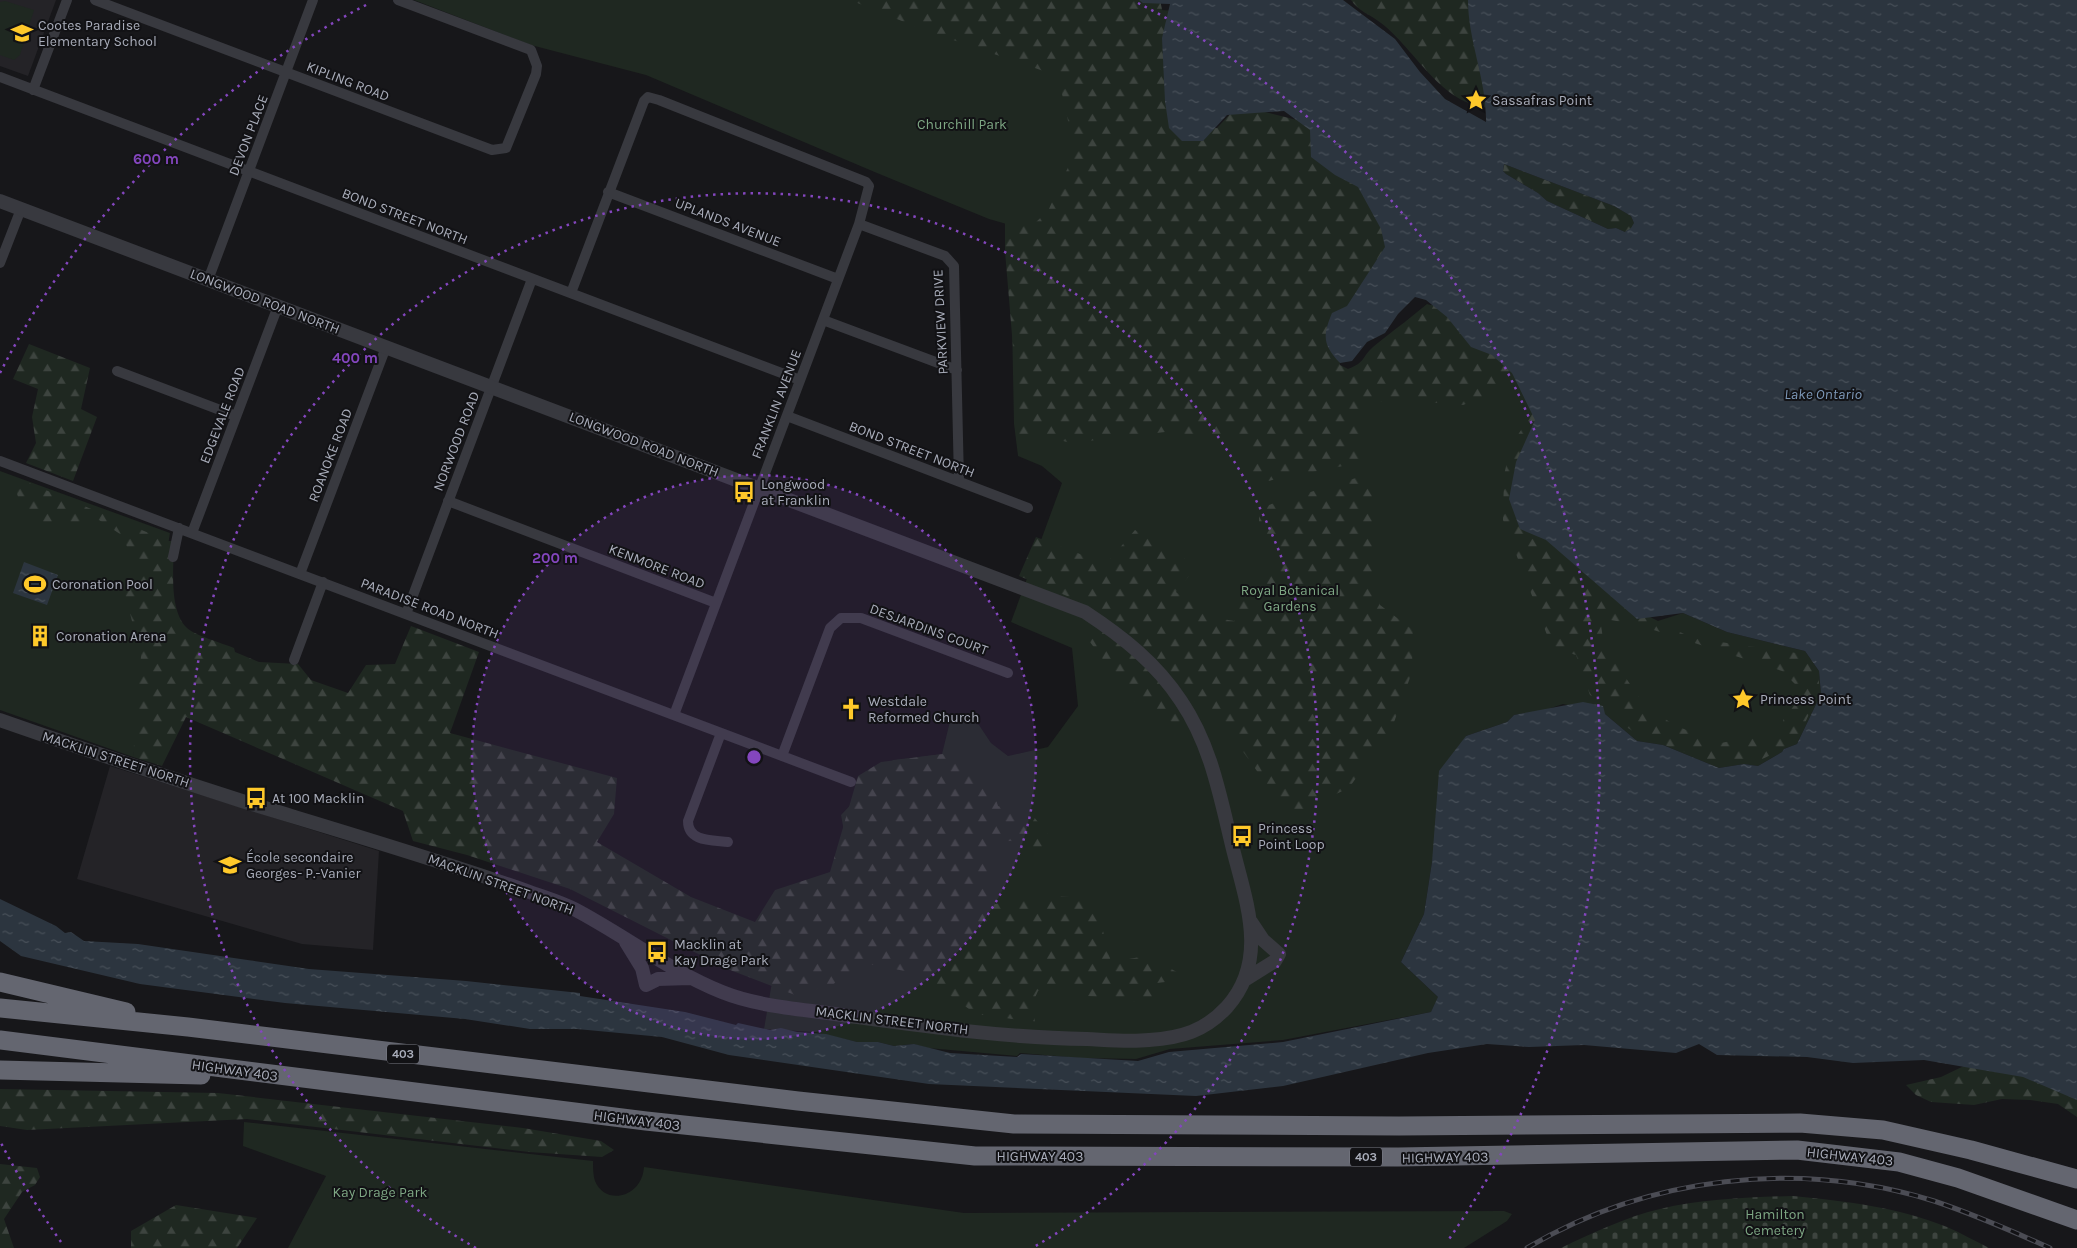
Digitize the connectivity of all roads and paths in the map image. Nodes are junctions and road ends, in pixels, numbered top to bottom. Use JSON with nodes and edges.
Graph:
{"nodes":[{"id":1,"x":67,"y":0,"type":"edge"},
{"id":2,"x":95,"y":0,"type":"edge"},
{"id":3,"x":313,"y":0,"type":"edge"},
{"id":4,"x":398,"y":0,"type":"edge"},
{"id":5,"x":286,"y":72,"type":"junction"},
{"id":6,"x":0,"y":77,"type":"edge"},
{"id":7,"x":33,"y":90,"type":"junction"},
{"id":8,"x":249,"y":172,"type":"junction"},
{"id":9,"x":608,"y":192,"type":"junction"},
{"id":10,"x":0,"y":201,"type":"edge"},
{"id":11,"x":21,"y":208,"type":"junction"},
{"id":12,"x":859,"y":224,"type":"junction"},
{"id":13,"x":0,"y":263,"type":"edge"},
{"id":14,"x":532,"y":278,"type":"junction"},
{"id":15,"x":838,"y":279,"type":"junction"},
{"id":16,"x":208,"y":280,"type":"junction"},
{"id":17,"x":570,"y":293,"type":"junction"},
{"id":18,"x":278,"y":306,"type":"junction"},
{"id":19,"x":823,"y":320,"type":"junction"},
{"id":20,"x":386,"y":347,"type":"junction"},
{"id":21,"x":956,"y":370,"type":"junction"},
{"id":22,"x":117,"y":371,"type":"dead end"},
{"id":23,"x":800,"y":380,"type":"junction"},
{"id":24,"x":491,"y":387,"type":"junction"},
{"id":25,"x":236,"y":416,"type":"junction"},
{"id":26,"x":786,"y":416,"type":"junction"},
{"id":27,"x":0,"y":460,"type":"edge"},
{"id":28,"x":959,"y":481,"type":"junction"},
{"id":29,"x":760,"y":488,"type":"junction"},
{"id":30,"x":448,"y":502,"type":"junction"},
{"id":31,"x":1028,"y":508,"type":"dead end"},
{"id":32,"x":179,"y":528,"type":"junction"},
{"id":33,"x":192,"y":533,"type":"junction"},
{"id":34,"x":174,"y":556,"type":"dead end"},
{"id":35,"x":300,"y":574,"type":"junction"},
{"id":36,"x":323,"y":582,"type":"junction"},
{"id":37,"x":716,"y":603,"type":"junction"},
{"id":38,"x":406,"y":614,"type":"junction"},
{"id":39,"x":294,"y":660,"type":"dead end"},
{"id":40,"x":1008,"y":673,"type":"dead end"},
{"id":41,"x":674,"y":715,"type":"junction"},
{"id":42,"x":0,"y":720,"type":"edge"},
{"id":43,"x":721,"y":733,"type":"junction"},
{"id":44,"x":782,"y":756,"type":"junction"},
{"id":45,"x":851,"y":782,"type":"dead end"},
{"id":46,"x":728,"y":842,"type":"dead end"},
{"id":47,"x":1249,"y":920,"type":"junction"},
{"id":48,"x":622,"y":938,"type":"junction"},
{"id":49,"x":691,"y":978,"type":"junction"},
{"id":50,"x":1245,"y":980,"type":"junction"},
{"id":51,"x":0,"y":982,"type":"edge"},
{"id":52,"x":0,"y":1008,"type":"edge"},
{"id":53,"x":188,"y":1027,"type":"junction"},
{"id":54,"x":0,"y":1040,"type":"edge"},
{"id":55,"x":0,"y":1070,"type":"edge"},
{"id":56,"x":290,"y":1078,"type":"junction"},
{"id":57,"x":2077,"y":1179,"type":"edge"},
{"id":58,"x":2077,"y":1220,"type":"edge"}],
"edges":[{"from":1,"to":7,"type":"street"},
{"from":2,"to":5,"type":"street","name":"KIPLING ROAD"},
{"from":3,"to":5,"type":"street","name":"DEVON PLACE"},
{"from":4,"to":5,"type":"street","name":"KIPLING ROAD"},
{"from":5,"to":8,"type":"street","name":"DEVON PLACE"},
{"from":6,"to":7,"type":"street","name":"BOND STREET NORTH"},
{"from":7,"to":8,"type":"street","name":"BOND STREET NORTH"},
{"from":8,"to":14,"type":"street","name":"BOND STREET NORTH"},
{"from":8,"to":16,"type":"street","name":"DEVON PLACE"},
{"from":9,"to":12,"type":"street","name":"FRANKLIN AVENUE"},
{"from":9,"to":15,"type":"street","name":"UPLANDS AVENUE"},
{"from":9,"to":17,"type":"street"},
{"from":10,"to":11,"type":"street","name":"LONGWOOD ROAD NORTH"},
{"from":11,"to":13,"type":"street"},
{"from":11,"to":16,"type":"street","name":"LONGWOOD ROAD NORTH"},
{"from":12,"to":15,"type":"street","name":"FRANKLIN AVENUE"},
{"from":12,"to":21,"type":"street","name":"PARKVIEW DRIVE"},
{"from":14,"to":17,"type":"street","name":"BOND STREET NORTH"},
{"from":14,"to":24,"type":"street","name":"NORWOOD ROAD"},
{"from":15,"to":19,"type":"street","name":"FRANKLIN AVENUE"},
{"from":16,"to":18,"type":"street","name":"LONGWOOD ROAD NORTH"},
{"from":17,"to":23,"type":"street","name":"BOND STREET NORTH"},
{"from":18,"to":20,"type":"street","name":"LONGWOOD ROAD NORTH"},
{"from":18,"to":25,"type":"street","name":"EDGEVALE ROAD"},
{"from":19,"to":21,"type":"street"},
{"from":19,"to":23,"type":"street","name":"FRANKLIN AVENUE"},
{"from":20,"to":24,"type":"street","name":"LONGWOOD ROAD NORTH"},
{"from":20,"to":35,"type":"street","name":"ROANOKE ROAD"},
{"from":21,"to":28,"type":"street","name":"PARKVIEW DRIVE"},
{"from":22,"to":25,"type":"street"},
{"from":23,"to":26,"type":"street","name":"FRANKLIN AVENUE"},
{"from":24,"to":29,"type":"street","name":"LONGWOOD ROAD NORTH"},
{"from":24,"to":30,"type":"street","name":"NORWOOD ROAD"},
{"from":25,"to":33,"type":"street","name":"EDGEVALE ROAD"},
{"from":26,"to":28,"type":"street","name":"BOND STREET NORTH"},
{"from":26,"to":29,"type":"street","name":"FRANKLIN AVENUE"},
{"from":27,"to":32,"type":"street","name":"PARADISE ROAD NORTH"},
{"from":28,"to":31,"type":"street","name":"BOND STREET NORTH"},
{"from":29,"to":37,"type":"street","name":"FRANKLIN AVENUE"},
{"from":29,"to":47,"type":"street","name":"LONGWOOD ROAD NORTH"},
{"from":30,"to":37,"type":"street","name":"KENMORE ROAD"},
{"from":30,"to":38,"type":"street","name":"NORWOOD ROAD"},
{"from":32,"to":33,"type":"street","name":"PARADISE ROAD NORTH"},
{"from":32,"to":34,"type":"street"},
{"from":33,"to":35,"type":"street","name":"PARADISE ROAD NORTH"},
{"from":35,"to":36,"type":"street","name":"PARADISE ROAD NORTH"},
{"from":36,"to":38,"type":"street","name":"PARADISE ROAD NORTH"},
{"from":36,"to":39,"type":"street"},
{"from":37,"to":41,"type":"street","name":"FRANKLIN AVENUE"},
{"from":38,"to":41,"type":"street","name":"PARADISE ROAD NORTH"},
{"from":40,"to":44,"type":"street","name":"DESJARDINS COURT"},
{"from":41,"to":43,"type":"street","name":"PARADISE ROAD NORTH"},
{"from":42,"to":48,"type":"street","name":"MACKLIN STREET NORTH"},
{"from":43,"to":44,"type":"street","name":"PARADISE ROAD NORTH"},
{"from":43,"to":46,"type":"street"},
{"from":44,"to":45,"type":"street","name":"PARADISE ROAD NORTH"},
{"from":47,"to":50,"type":"street","name":"LONGWOOD ROAD NORTH"},
{"from":47,"to":50,"type":"street"},
{"from":48,"to":49,"type":"street","name":"MACKLIN STREET NORTH"},
{"from":48,"to":49,"type":"street"},
{"from":49,"to":50,"type":"street","name":"MACKLIN STREET NORTH"},
{"from":51,"to":53,"type":"highway"},
{"from":52,"to":53,"type":"highway","name":"HIGHWAY 403","number":"403"},
{"from":53,"to":57,"type":"highway","name":"HIGHWAY 403","number":"403"},
{"from":54,"to":56,"type":"highway","name":"HIGHWAY 403","number":"403"},
{"from":55,"to":56,"type":"highway"},
{"from":56,"to":58,"type":"highway","name":"HIGHWAY 403","number":"403"}]}
